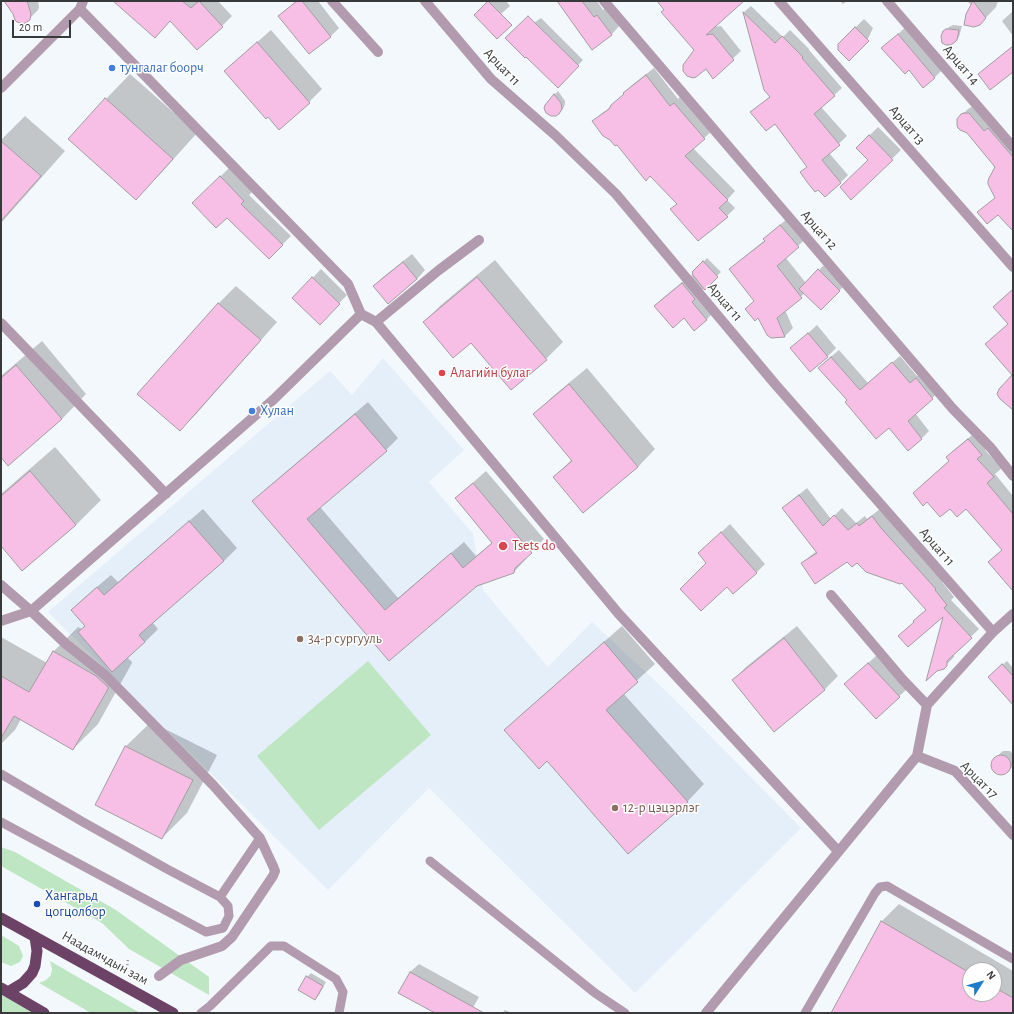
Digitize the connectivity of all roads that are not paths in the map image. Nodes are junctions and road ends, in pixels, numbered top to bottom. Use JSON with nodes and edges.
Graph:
{"nodes":[{"id":1,"x":332,"y":1,"type":"edge"},
{"id":2,"x":425,"y":1,"type":"edge"},
{"id":3,"x":604,"y":1,"type":"edge"},
{"id":4,"x":779,"y":1,"type":"edge"},
{"id":5,"x":887,"y":1,"type":"edge"},
{"id":6,"x":81,"y":5,"type":"edge"},
{"id":7,"x":378,"y":52,"type":"dead end"},
{"id":8,"x":1,"y":88,"type":"edge"},
{"id":9,"x":1013,"y":148,"type":"edge"},
{"id":10,"x":479,"y":240,"type":"dead end"},
{"id":11,"x":1013,"y":267,"type":"edge"},
{"id":12,"x":362,"y":314,"type":"junction"},
{"id":13,"x":376,"y":322,"type":"junction"},
{"id":14,"x":1,"y":323,"type":"edge"},
{"id":15,"x":1013,"y":476,"type":"edge"},
{"id":16,"x":166,"y":494,"type":"junction"},
{"id":17,"x":1,"y":585,"type":"edge"},
{"id":18,"x":831,"y":595,"type":"dead end"},
{"id":19,"x":31,"y":611,"type":"junction"},
{"id":20,"x":1013,"y":614,"type":"edge"},
{"id":21,"x":1,"y":621,"type":"edge"},
{"id":22,"x":993,"y":632,"type":"junction"},
{"id":23,"x":927,"y":705,"type":"junction"},
{"id":24,"x":917,"y":756,"type":"junction"},
{"id":25,"x":1,"y":774,"type":"edge"},
{"id":26,"x":1,"y":822,"type":"edge"},
{"id":27,"x":1013,"y":835,"type":"edge"},
{"id":28,"x":260,"y":838,"type":"junction"},
{"id":29,"x":838,"y":851,"type":"junction"},
{"id":30,"x":430,"y":861,"type":"dead end"},
{"id":31,"x":220,"y":897,"type":"junction"},
{"id":32,"x":1,"y":918,"type":"edge"},
{"id":33,"x":35,"y":937,"type":"junction"},
{"id":34,"x":1013,"y":959,"type":"edge"},
{"id":35,"x":159,"y":976,"type":"dead end"},
{"id":36,"x":4,"y":990,"type":"edge"},
{"id":37,"x":44,"y":1013,"type":"edge"},
{"id":38,"x":173,"y":1013,"type":"edge"},
{"id":39,"x":201,"y":1013,"type":"edge"},
{"id":40,"x":339,"y":1013,"type":"edge"},
{"id":41,"x":625,"y":1013,"type":"edge"},
{"id":42,"x":706,"y":1013,"type":"edge"},
{"id":43,"x":805,"y":1013,"type":"edge"}],
"edges":[{"from":1,"to":7,"type":"street"},
{"from":2,"to":22,"type":"street","name":"Арцат 11"},
{"from":3,"to":15,"type":"street","name":"Арцат 12"},
{"from":4,"to":11,"type":"street","name":"Арцат 13"},
{"from":5,"to":9,"type":"street","name":"Арцат 14"},
{"from":6,"to":8,"type":"street"},
{"from":6,"to":12,"type":"street"},
{"from":10,"to":13,"type":"street"},
{"from":12,"to":13,"type":"street"},
{"from":12,"to":16,"type":"street"},
{"from":13,"to":29,"type":"street"},
{"from":14,"to":16,"type":"street"},
{"from":16,"to":19,"type":"street"},
{"from":17,"to":19,"type":"street"},
{"from":18,"to":23,"type":"street"},
{"from":19,"to":21,"type":"street"},
{"from":19,"to":28,"type":"street"},
{"from":20,"to":22,"type":"street"},
{"from":22,"to":23,"type":"street"},
{"from":23,"to":24,"type":"street"},
{"from":24,"to":27,"type":"street","name":"Арцат 17"},
{"from":24,"to":29,"type":"street"},
{"from":25,"to":31,"type":"lane"},
{"from":26,"to":31,"type":"lane"},
{"from":28,"to":31,"type":"lane"},
{"from":28,"to":35,"type":"street"},
{"from":29,"to":42,"type":"street"},
{"from":30,"to":41,"type":"lane"},
{"from":32,"to":33,"type":"highway","name":"Наадамчдын зам"},
{"from":33,"to":36,"type":"highway"},
{"from":33,"to":38,"type":"highway","name":"Наадамчдын зам"},
{"from":34,"to":43,"type":"lane"},
{"from":36,"to":37,"type":"highway"},
{"from":39,"to":40,"type":"lane"}]}
